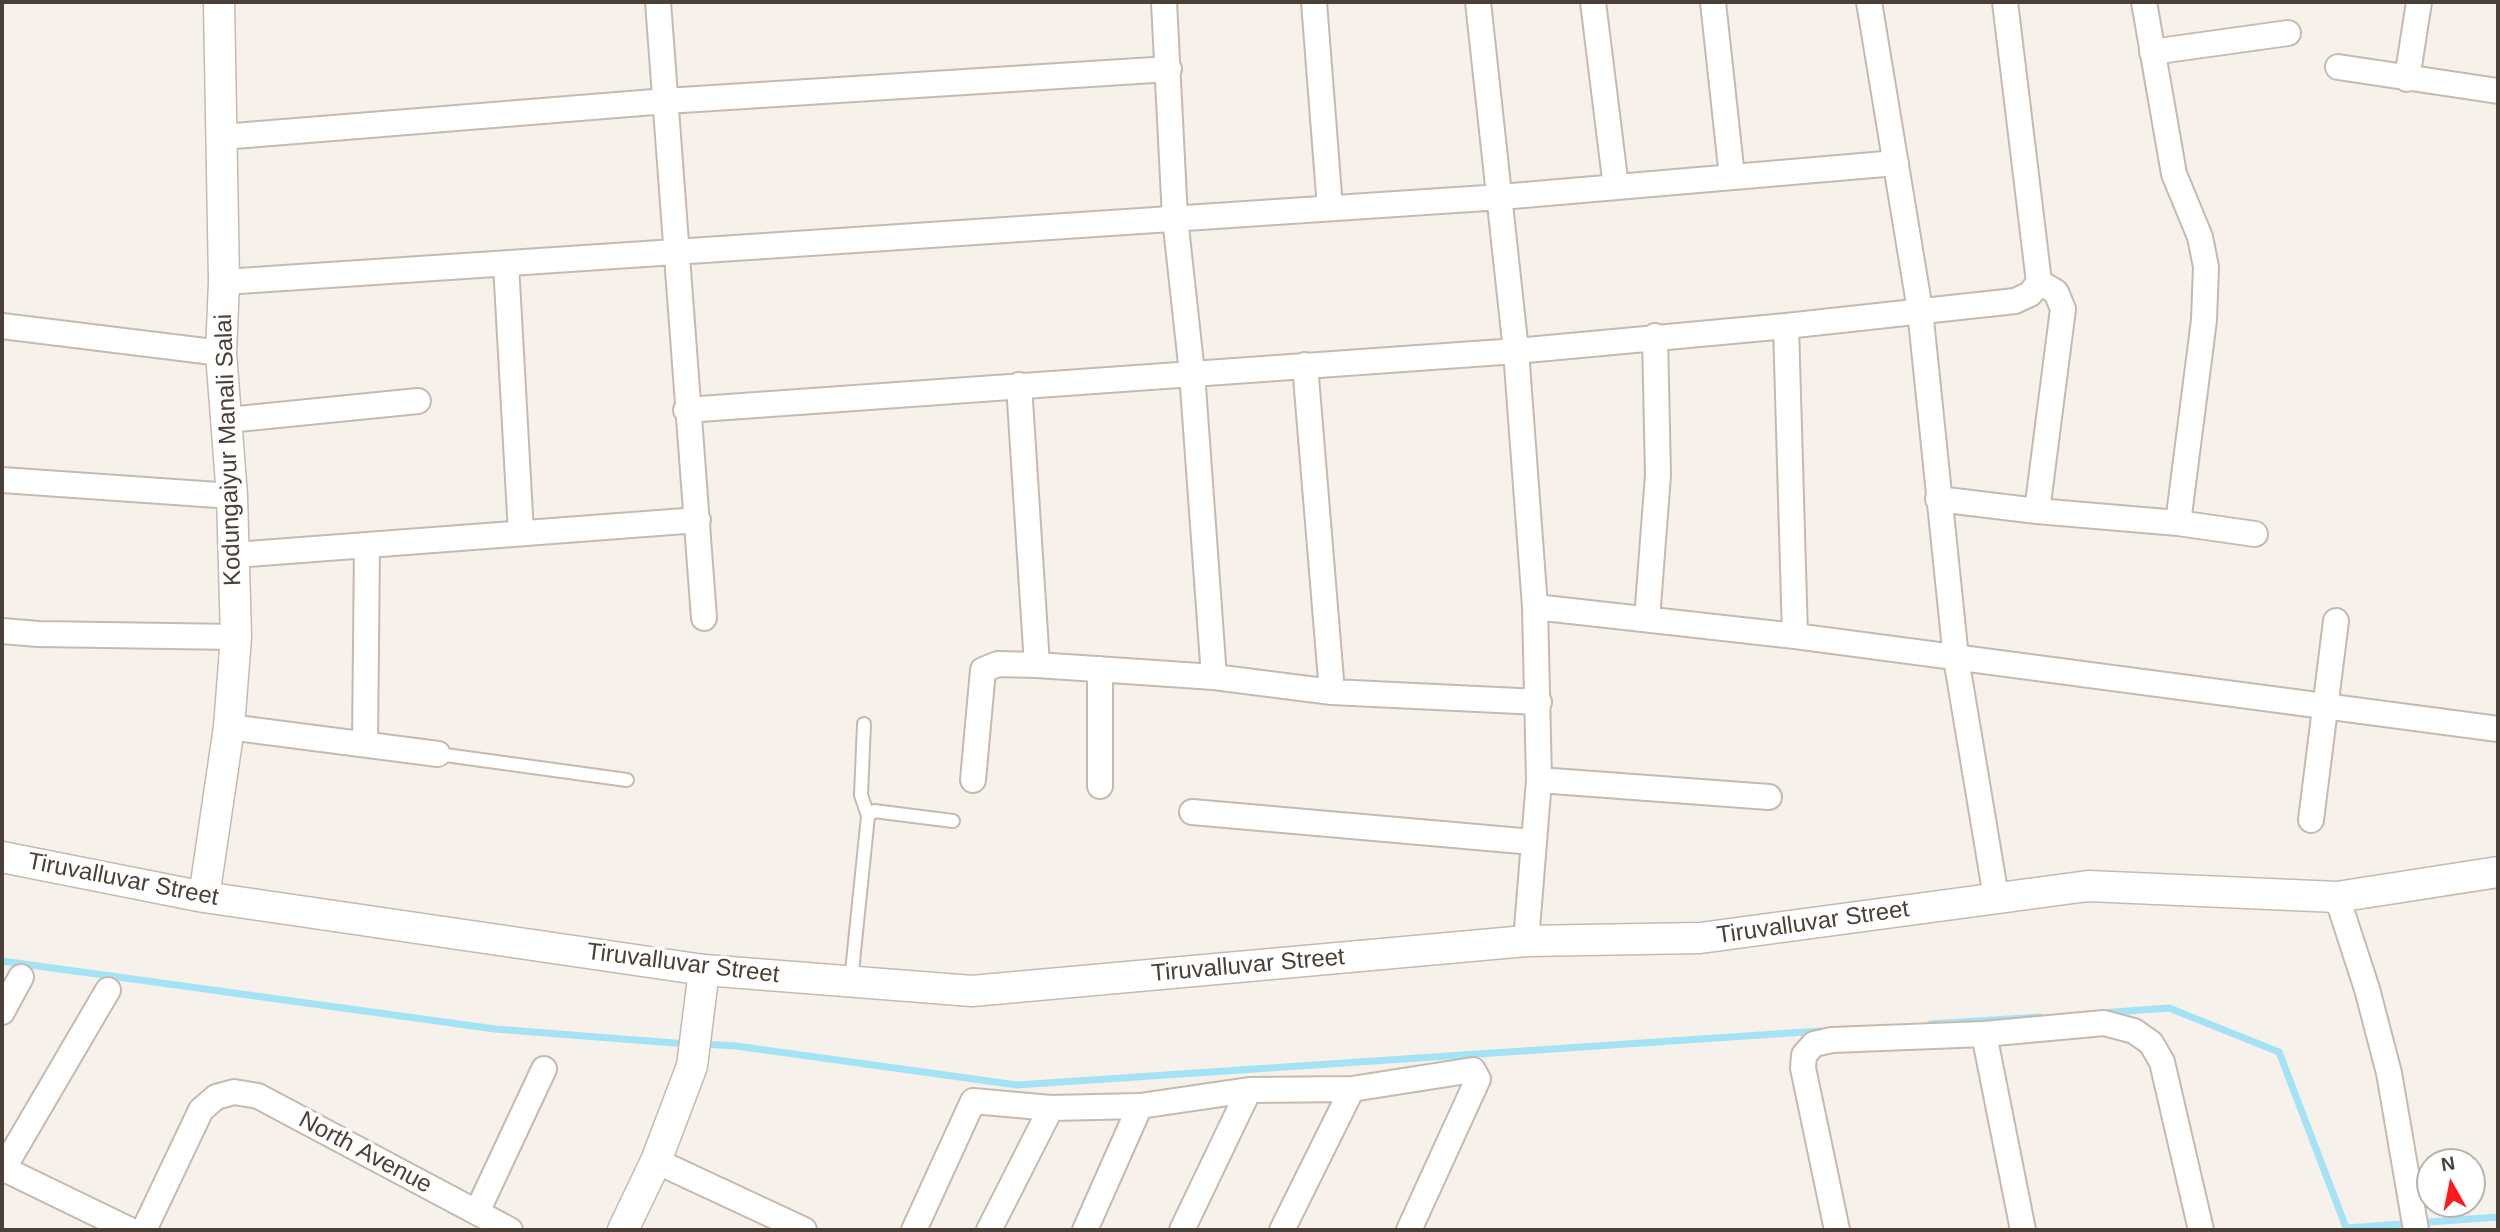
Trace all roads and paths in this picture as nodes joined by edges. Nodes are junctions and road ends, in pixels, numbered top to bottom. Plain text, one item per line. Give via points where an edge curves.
1 (219, 2) edge
2 (658, 2) edge
3 (1164, 2) edge
4 (1314, 2) edge
5 (1478, 2) edge
6 (1593, 2) edge
7 (1713, 2) edge
8 (1869, 2) edge
9 (2005, 2) edge
10 (2144, 2) edge
11 (2419, 2) edge
12 (2288, 33) dead end
13 (2152, 52) junction
14 (2338, 67) dead end
15 (1169, 69) junction
16 (2407, 79) junction
17 (2498, 91) edge
18 (666, 101) junction
19 (222, 136) junction
20 (1896, 163) junction
21 (1732, 177) junction
22 (1616, 187) junction
23 (1501, 197) junction
24 (1330, 208) junction
25 (1175, 218) junction
26 (677, 253) junction
27 (506, 264) junction
28 (224, 282) junction
29 (2039, 282) junction
30 (1920, 310) junction
31 (2, 326) edge
32 (1786, 326) junction
33 (1655, 336) junction
34 (1516, 351) junction
35 (221, 353) junction
36 (1305, 365) junction
37 (1192, 373) junction
38 (1019, 385) junction
39 (418, 401) dead end
40 (686, 410) junction
41 (228, 420) junction
42 (2, 480) edge
43 (232, 496) junction
44 (1938, 499) junction
45 (2037, 511) junction
46 (698, 520) junction
47 (2178, 523) junction
48 (521, 533) junction
49 (2255, 534) dead end
50 (367, 545) junction
51 (235, 555) junction
52 (1535, 607) junction
53 (704, 618) dead end
54 (1647, 619) junction
55 (2336, 621) dead end
56 (2, 631) edge
57 (1795, 636) junction
58 (236, 637) junction
59 (1956, 657) junction
60 (1037, 665) junction
61 (1100, 669) junction
62 (1214, 677) junction
63 (1332, 692) junction
64 (1539, 702) junction
65 (2326, 705) junction
66 (863, 724) dead end
67 (229, 727) junction
68 (2498, 729) edge
69 (365, 744) junction
70 (438, 754) joint
71 (626, 780) dead end
72 (973, 780) dead end
73 (1539, 780) junction
74 (1100, 786) dead end
75 (1769, 797) dead end
76 (1192, 812) dead end
77 (868, 816) junction
78 (2311, 820) dead end
79 (953, 821) dead end
80 (1533, 842) junction
81 (2, 857) edge
82 (2498, 872) edge
83 (204, 897) junction
84 (1996, 897) junction
85 (2337, 897) junction
86 (1526, 941) junction
87 (704, 970) junction
88 (20, 977) dead end
89 (851, 982) junction
90 (108, 990) dead end
91 (2, 1012) edge
92 (1984, 1034) junction
93 (544, 1069) dead end
94 (1352, 1089) junction
95 (1249, 1090) junction
96 (1140, 1105) junction
97 (1051, 1108) junction
98 (656, 1161) junction
99 (2, 1169) edge
100 (477, 1212) junction
101 (2414, 1219) edge
102 (130, 1230) edge
103 (144, 1230) edge
104 (510, 1230) edge
105 (623, 1230) edge
106 (804, 1230) edge
107 (914, 1230) edge
108 (989, 1230) edge
109 (1085, 1230) edge
110 (1182, 1230) edge
111 (1282, 1230) edge
112 (1409, 1230) edge
113 (1838, 1230) edge
114 (2024, 1230) edge
115 (2201, 1230) edge

1 - 19 street, Kodungaiyur Manali Salai
2 - 18 street
3 - 15 street
4 - 24 street
5 - 23 street
6 - 22 street
7 - 21 street
8 - 20 street
9 - 29 street
10 - 13 street
11 - 16 street
12 - 13 street
13 - 47 street via 2174,173 2200,237 2207,282
14 - 16 street
15 - 18 street
15 - 25 street
16 - 17 street
18 - 19 street
18 - 26 street
19 - 28 street, Kodungaiyur Manali Salai
20 - 21 street
20 - 30 street
21 - 22 street
22 - 23 street
23 - 24 street
23 - 34 street
24 - 25 street
25 - 26 street
25 - 37 street
26 - 27 street
26 - 40 street
27 - 28 street
27 - 48 street
28 - 35 street, Kodungaiyur Manali Salai
29 - 30 street via 2030,294 2015,301
29 - 45 street via 2056,292 2063,309
30 - 32 street
30 - 44 street
31 - 35 street
32 - 33 street
32 - 57 street
33 - 34 street
33 - 54 street via 1658,475
34 - 36 street
34 - 52 street
35 - 41 street, Kodungaiyur Manali Salai
36 - 37 street
36 - 63 street
37 - 38 street
37 - 62 street
38 - 40 street
38 - 60 street
39 - 41 street
40 - 46 street
41 - 43 street, Kodungaiyur Manali Salai
42 - 43 street
43 - 51 street, Kodungaiyur Manali Salai
44 - 45 street
44 - 59 street
45 - 47 street
46 - 48 street
46 - 53 street
47 - 49 street
48 - 50 street
50 - 51 street
50 - 69 street
51 - 58 street, Kodungaiyur Manali Salai
52 - 54 street
52 - 64 street
54 - 57 street
55 - 65 street
56 - 58 street
57 - 59 street
58 - 67 street, Kodungaiyur Manali Salai
59 - 65 street
59 - 84 street
60 - 61 street
60 - 72 street via 998,664 983,670
61 - 62 street
61 - 74 street
62 - 63 street
63 - 64 street
64 - 73 street
65 - 68 street
65 - 78 street
66 - 77 lane via 861,795
67 - 69 street
67 - 83 street, Kodungaiyur Manali Salai
69 - 70 street
70 - 71 lane
73 - 75 street
73 - 80 street
76 - 80 street
77 - 79 lane via 874,811
77 - 89 lane
80 - 86 street
81 - 83 street, Tiruvalluvar Street
82 - 85 street, Tiruvalluvar Street
83 - 87 street, Tiruvalluvar Street
84 - 85 street, Tiruvalluvar Street via 2088,886
84 - 86 street, Tiruvalluvar Street via 1700,938
85 - 101 street via 2389,1073
86 - 89 street, Tiruvalluvar Street via 972,991
87 - 89 street, Tiruvalluvar Street
87 - 98 street via 692,1066
88 - 91 street
90 - 99 street
92 - 113 street via 1832,1040 1814,1044 1804,1055
92 - 114 street
92 - 115 street via 2104,1023 2134,1031 2151,1043 2162,1062
93 - 100 street
94 - 95 street
94 - 111 street
94 - 112 street via 1469,1069 1477,1074
95 - 96 street
95 - 110 street
96 - 97 street
96 - 109 street
97 - 107 street via 973,1101
97 - 108 street
98 - 105 street
98 - 106 street
99 - 102 street
100 - 103 street, North Avenue via 258,1096 234,1092 216,1097 201,1110
100 - 104 street, North Avenue

